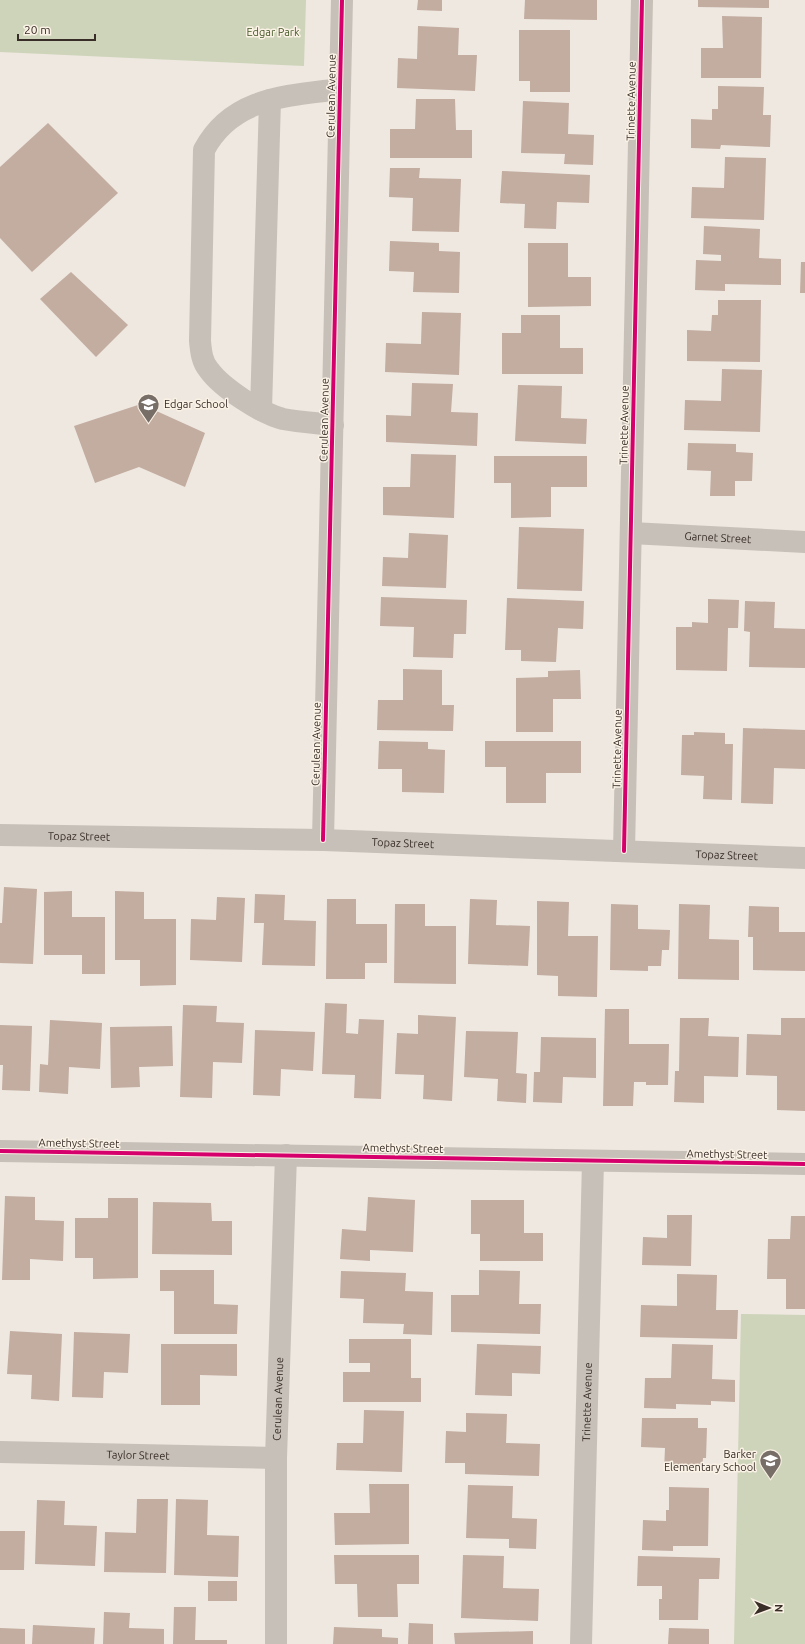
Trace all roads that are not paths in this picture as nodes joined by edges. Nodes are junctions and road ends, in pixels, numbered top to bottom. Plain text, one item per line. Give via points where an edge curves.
1 (342, 0) edge
2 (642, 0) edge
3 (340, 89) junction
4 (270, 100) junction
5 (261, 410) junction
6 (333, 425) junction
7 (631, 532) junction
8 (805, 542) edge
9 (0, 836) edge
10 (323, 840) junction
11 (624, 851) junction
12 (805, 858) edge
13 (0, 1150) edge
14 (286, 1155) junction
15 (593, 1161) junction
16 (805, 1164) edge
17 (0, 1452) edge
18 (276, 1458) junction
19 (276, 1644) edge
20 (580, 1644) edge

1 - 3 street, Cerulean Avenue
2 - 7 street, Trinette Avenue
3 - 4 street
3 - 6 street, Cerulean Avenue
4 - 5 street
4 - 5 street via 234,114 211,137 204,150 201,356 208,370 222,385
5 - 6 street via 282,419
6 - 10 street, Cerulean Avenue
7 - 8 street, Garnet Street
7 - 11 street, Trinette Avenue
9 - 10 street, Topaz Street
10 - 11 street, Topaz Street
11 - 12 street, Topaz Street
13 - 14 street, Amethyst Street
14 - 15 street, Amethyst Street
14 - 18 street, Cerulean Avenue
15 - 16 street, Amethyst Street
15 - 20 street, Trinette Avenue
17 - 18 street, Taylor Street
18 - 19 street, Cerulean Avenue

